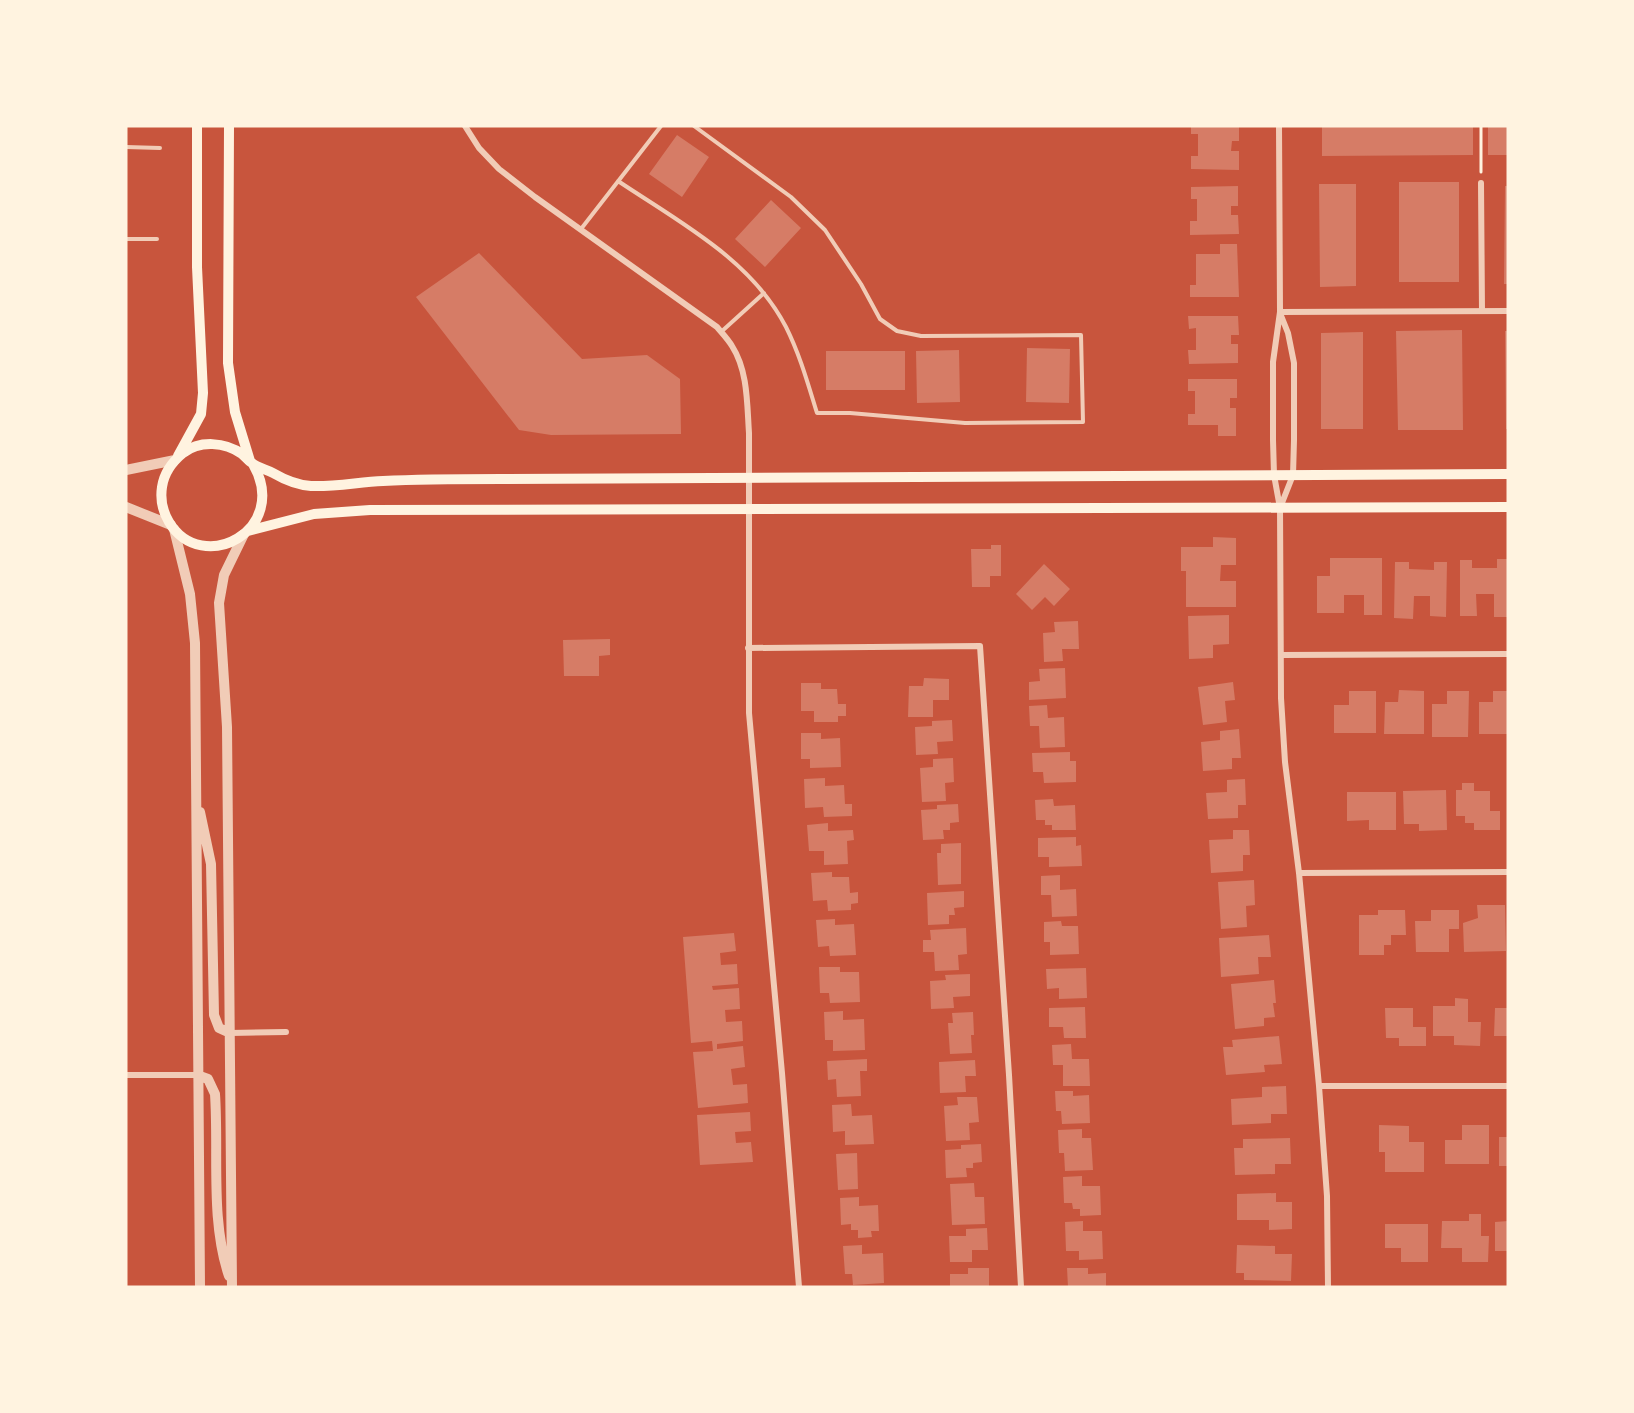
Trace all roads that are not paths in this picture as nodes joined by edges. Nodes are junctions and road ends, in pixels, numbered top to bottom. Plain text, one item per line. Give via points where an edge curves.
1 (197, 126) edge
2 (229, 126) edge
3 (465, 126) edge
4 (661, 126) edge
5 (694, 126) edge
6 (1279, 126) edge
7 (126, 147) edge
8 (160, 148) dead end
9 (618, 181) junction
10 (1481, 183) road end
11 (580, 230) junction
12 (126, 239) edge
13 (157, 239) dead end
14 (764, 293) junction
15 (1482, 311) junction
16 (1508, 311) edge
17 (1280, 312) junction
18 (721, 332) junction
19 (176, 459) junction
20 (251, 462) junction
21 (126, 470) edge
22 (1508, 474) edge
23 (1274, 475) junction
24 (1293, 475) junction
25 (748, 478) junction
26 (126, 507) edge
27 (1508, 507) edge
28 (1280, 508) junction
29 (748, 510) junction
30 (173, 527) junction
31 (246, 533) junction
32 (748, 648) junction
33 (1508, 654) edge
34 (1281, 655) junction
35 (196, 794) junction
36 (1508, 872) edge
37 (1299, 873) junction
38 (286, 1032) dead end
39 (230, 1033) junction
40 (126, 1075) edge
41 (197, 1075) junction
42 (1319, 1086) junction
43 (1508, 1086) edge
44 (232, 1286) edge
45 (200, 1287) edge
46 (799, 1287) edge
47 (1021, 1287) edge
48 (1328, 1287) edge

1 - 19 main road via 197,267 203,393 201,414
2 - 20 main road via 228,363 235,412
3 - 11 street via 499,169
4 - 9 lane
5 - 14 lane via 790,197 825,230 880,319 897,332 921,336 1081,335 1083,422 965,423 817,413 801,360
6 - 17 street
7 - 8 lane
9 - 11 lane
9 - 14 lane via 727,255
10 - 15 street
11 - 18 street
12 - 13 lane
14 - 18 lane
15 - 16 street
15 - 17 street
17 - 23 street via 1273,362
17 - 24 street via 1294,363
18 - 25 street via 740,364 746,389
19 - 20 main road via 192,448 210,444 234,449
19 - 21 street
19 - 30 main road via 164,478 162,490 163,508
20 - 25 main road via 292,483 312,486 413,480
20 - 31 main road via 263,498
22 - 24 main road
23 - 24 main road
23 - 25 main road
23 - 28 street
24 - 28 street
25 - 29 street
26 - 30 street
27 - 28 main road
28 - 29 main road
28 - 34 street
29 - 31 main road via 370,510 314,514
29 - 32 street
30 - 31 main road via 192,542 214,546
30 - 35 street via 193,614
31 - 39 street via 224,575 219,603 226,727
32 - 46 street via 751,744
32 - 47 street via 980,646
33 - 34 street
34 - 37 street via 1284,762
35 - 39 street via 211,864 214,1015 219,1028
35 - 41 street
36 - 37 street
37 - 42 street
38 - 39 street
39 - 44 street
40 - 41 street
41 - 44 street via 208,1079 215,1094 219,1229
41 - 45 street
42 - 43 street
42 - 48 street via 1327,1196

